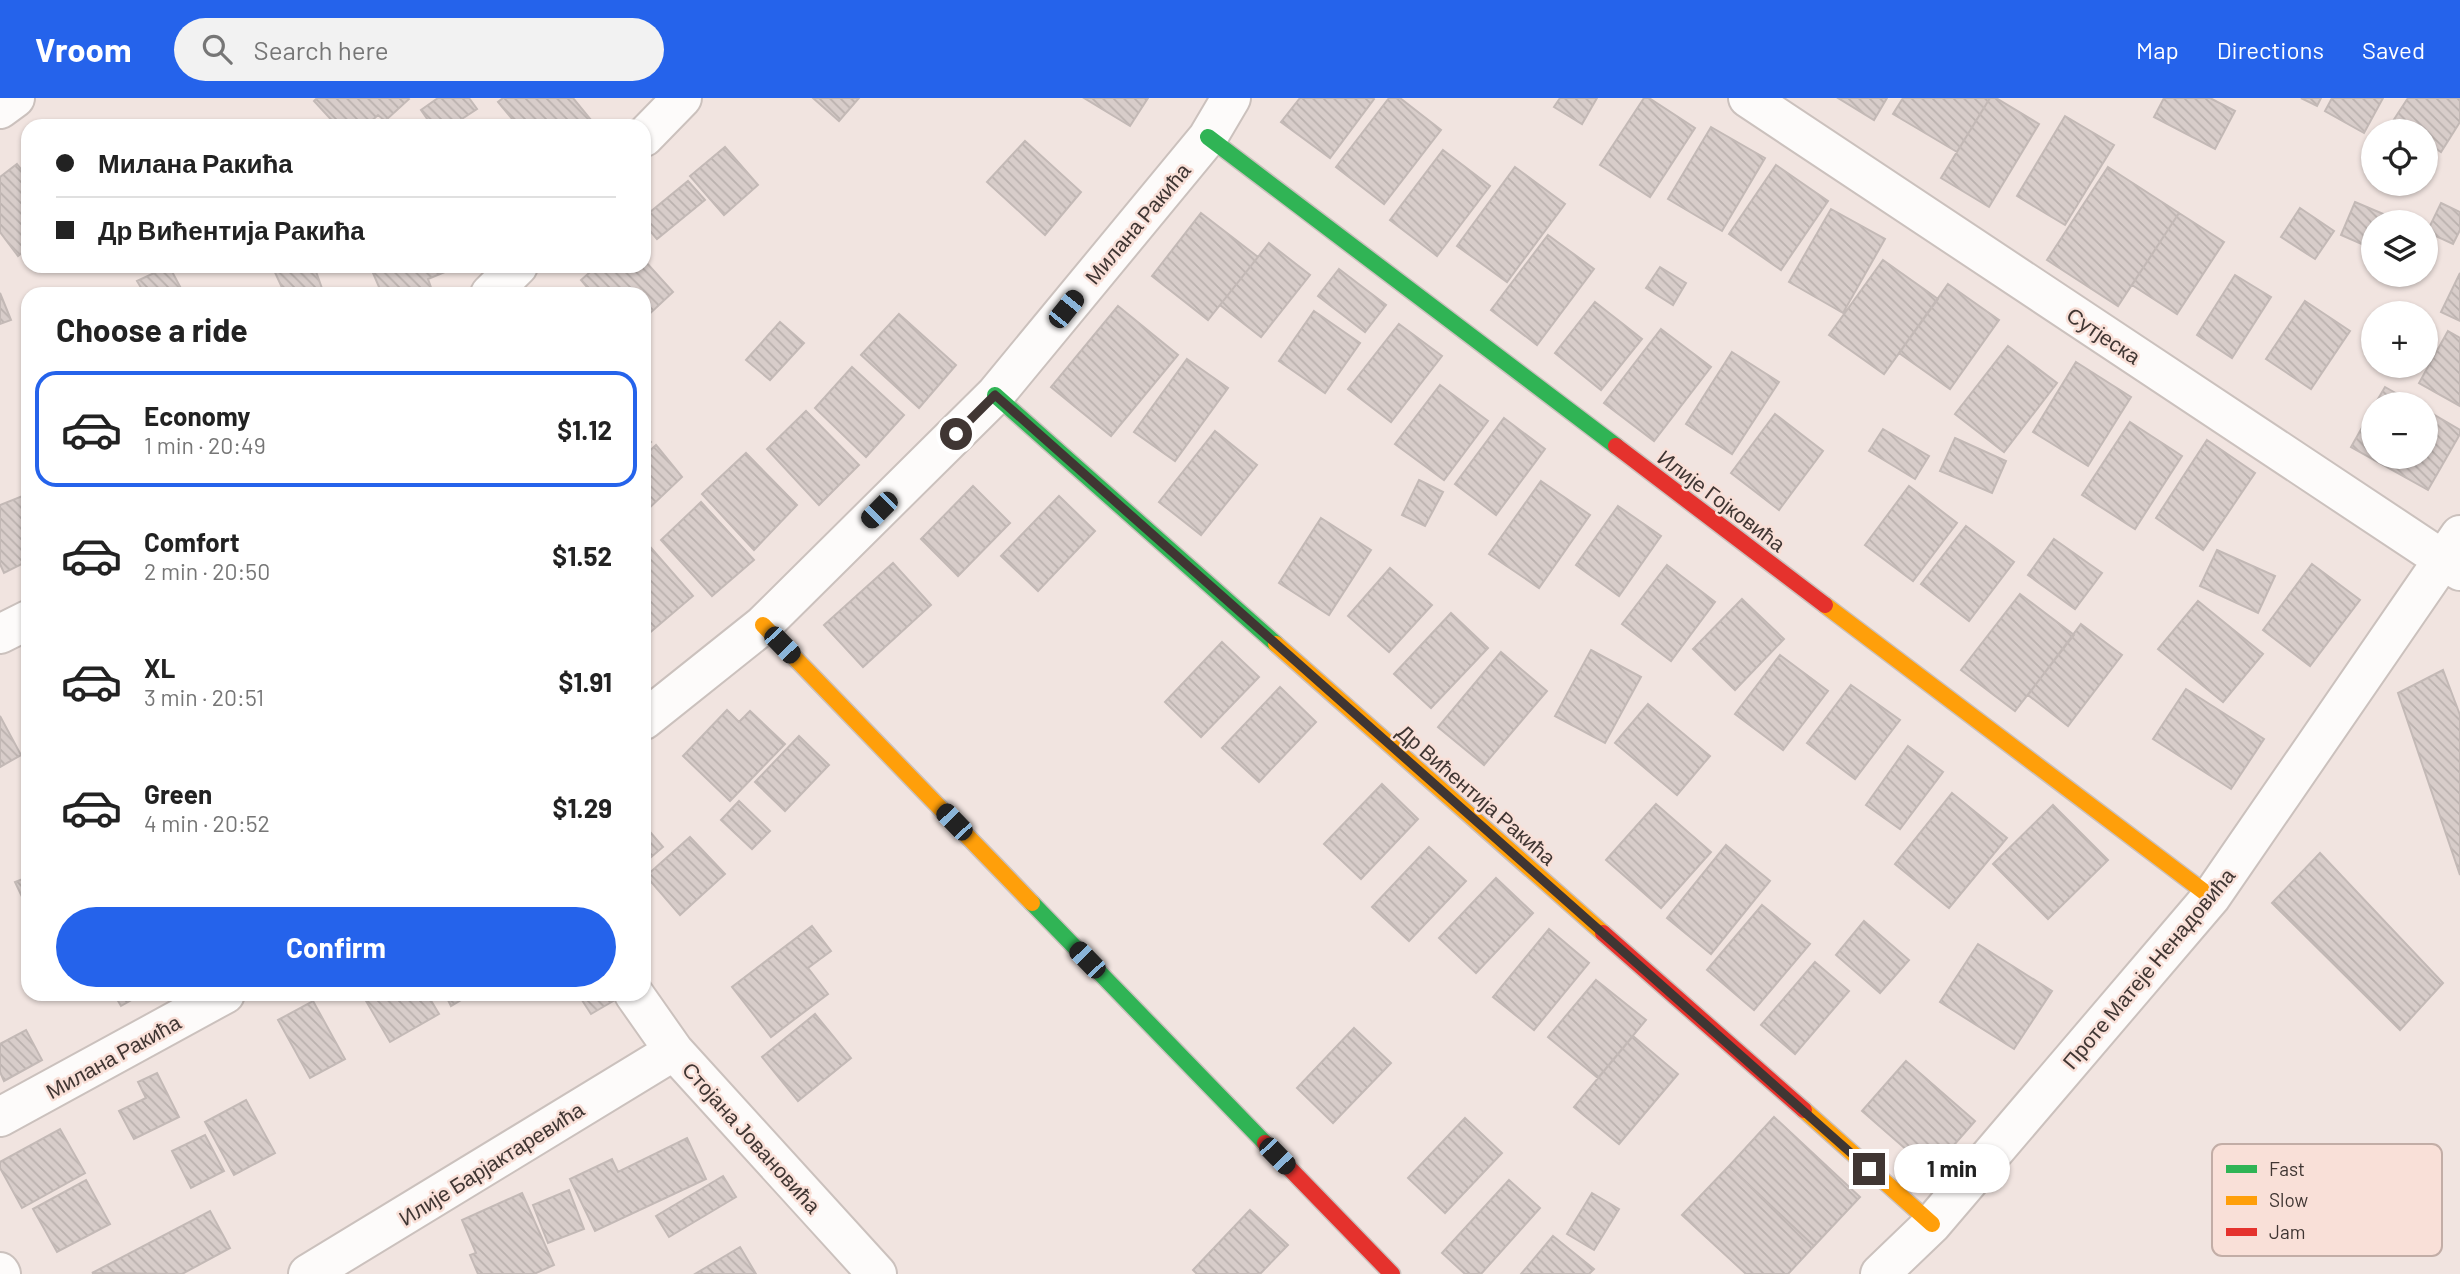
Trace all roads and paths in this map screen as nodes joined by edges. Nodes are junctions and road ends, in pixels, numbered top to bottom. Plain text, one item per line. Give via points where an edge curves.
1 (15, 98) edge
2 (682, 98) edge
3 (1231, 98) edge
4 (1748, 98) edge
5 (0, 109) edge
6 (651, 130) edge
7 (1208, 137) junction
8 (511, 273) edge
9 (498, 287) edge
10 (995, 395) junction
11 (2455, 556) edge
12 (21, 624) edge
13 (763, 625) junction
14 (0, 634) edge
15 (651, 714) edge
16 (2211, 897) junction
17 (212, 1001) edge
18 (639, 1001) edge
19 (674, 1051) junction
20 (0, 1117) edge
21 (1932, 1224) junction
22 (308, 1274) edge
23 (876, 1274) edge
24 (1392, 1274) edge
25 (1880, 1274) edge

1 - 5 street
2 - 6 street
3 - 7 street, Милана Ракића
4 - 11 street, Сутјеска
7 - 10 street, Милана Ракића
7 - 16 street, Илије Гојковића
8 - 9 street
10 - 13 street, Милана Ракића
10 - 21 street, Др Вићентија Ракића
11 - 16 street, Проте Матеје Ненадовића
12 - 14 street
13 - 15 street, Милана Ракића
13 - 24 street
16 - 21 street, Проте Матеје Ненадовића
17 - 20 street, Милана Ракића
18 - 19 street, Стојана Јовановића
19 - 22 street, Илије Барјактаревића
19 - 23 street, Стојана Јовановића
21 - 25 street, Проте Матеје Ненадовића

